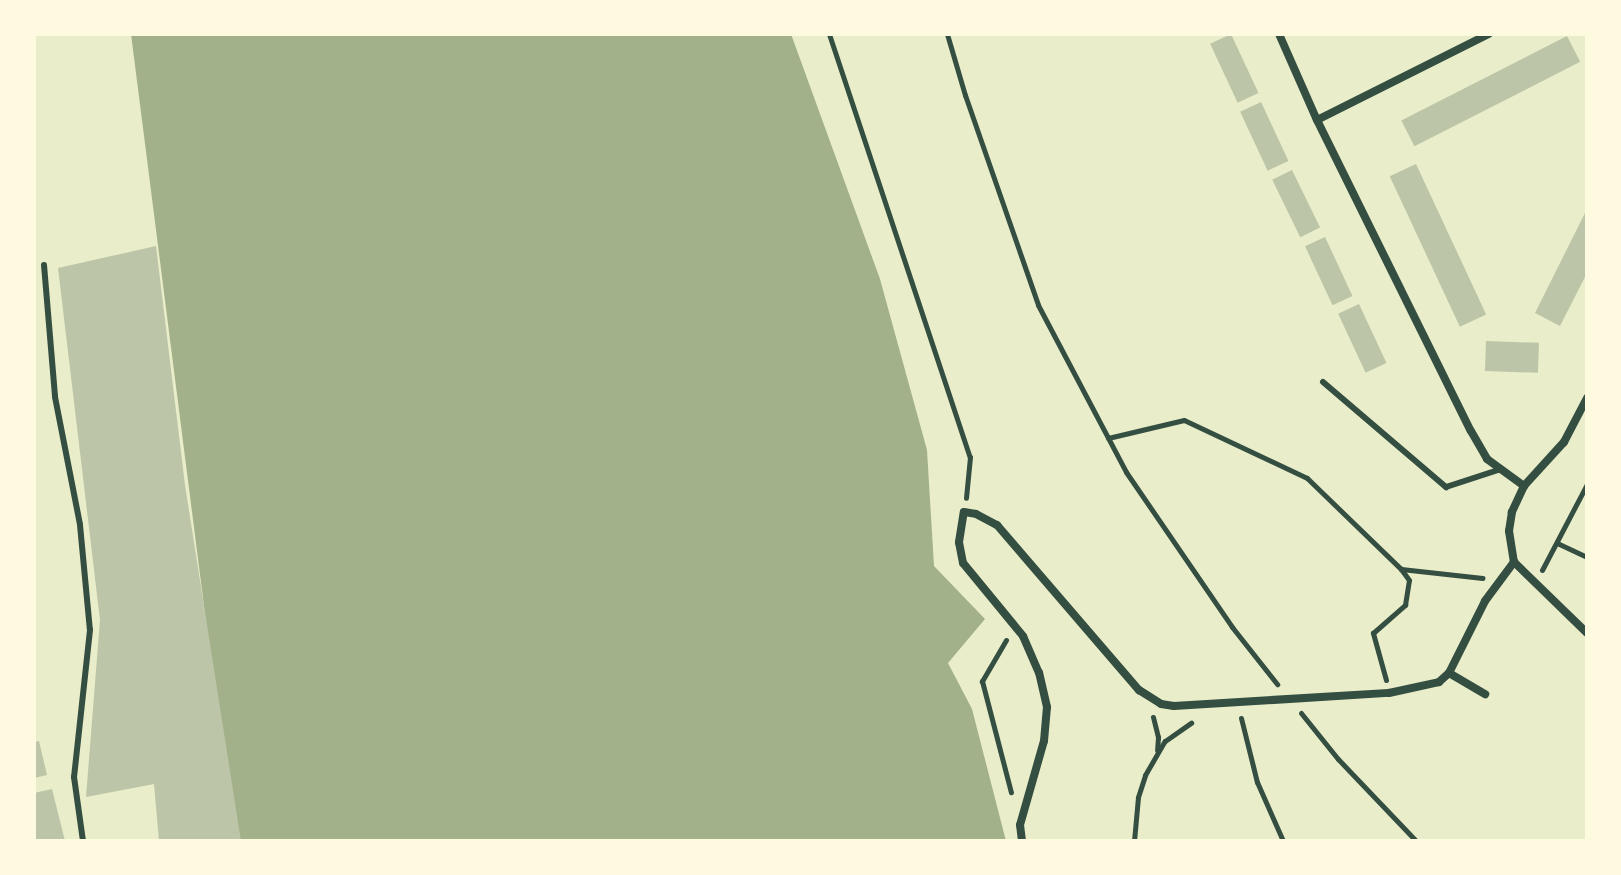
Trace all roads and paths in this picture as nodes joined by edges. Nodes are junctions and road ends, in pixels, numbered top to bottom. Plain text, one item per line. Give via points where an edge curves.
1 (829, 34) edge
2 (947, 34) edge
3 (1279, 34) edge
4 (1489, 34) edge
5 (1317, 120) junction
6 (44, 265) dead end
7 (1323, 382) dead end
8 (1586, 400) edge
9 (1108, 438) junction
10 (1501, 469) junction
11 (1587, 484) edge
12 (1524, 486) junction
13 (964, 512) junction
14 (1557, 543) junction
15 (1587, 557) edge
16 (1514, 562) junction
17 (1401, 569) junction
18 (1499, 579) junction
19 (1533, 585) junction
20 (1015, 626) junction
21 (1232, 627) dead end
22 (1587, 633) edge
23 (1449, 673) junction
24 (1389, 693) junction
25 (1485, 694) dead end
26 (1238, 700) junction
27 (1157, 751) dead end
28 (1338, 759) dead end
29 (1020, 825) junction
30 (83, 841) edge
31 (1022, 841) edge
32 (1134, 841) edge
33 (1283, 841) edge
34 (1416, 841) edge

1 - 13 path via 970,457
2 - 9 path via 1038,305
3 - 5 street
4 - 5 street
5 - 10 street via 1471,431 1487,459
6 - 30 lane via 55,397 80,525 90,630 74,777
7 - 10 lane via 1446,487
8 - 12 street via 1564,442
9 - 17 path via 1184,420 1307,478
9 - 21 path
10 - 12 street
11 - 14 path
12 - 16 street via 1509,531
13 - 20 street via 959,542 963,563
13 - 26 street via 997,525 1149,698 1174,706
14 - 15 path
14 - 19 path
16 - 18 street
16 - 19 street
17 - 18 path
17 - 24 path via 1409,580 1405,605 1373,633
18 - 23 street
19 - 22 street
20 - 29 street via 1031,651 1047,707 1044,741
20 - 29 path via 982,681
23 - 24 street via 1422,688
23 - 25 street
24 - 26 street
26 - 33 path via 1250,760
27 - 32 path via 1138,797
28 - 34 path
29 - 31 street

